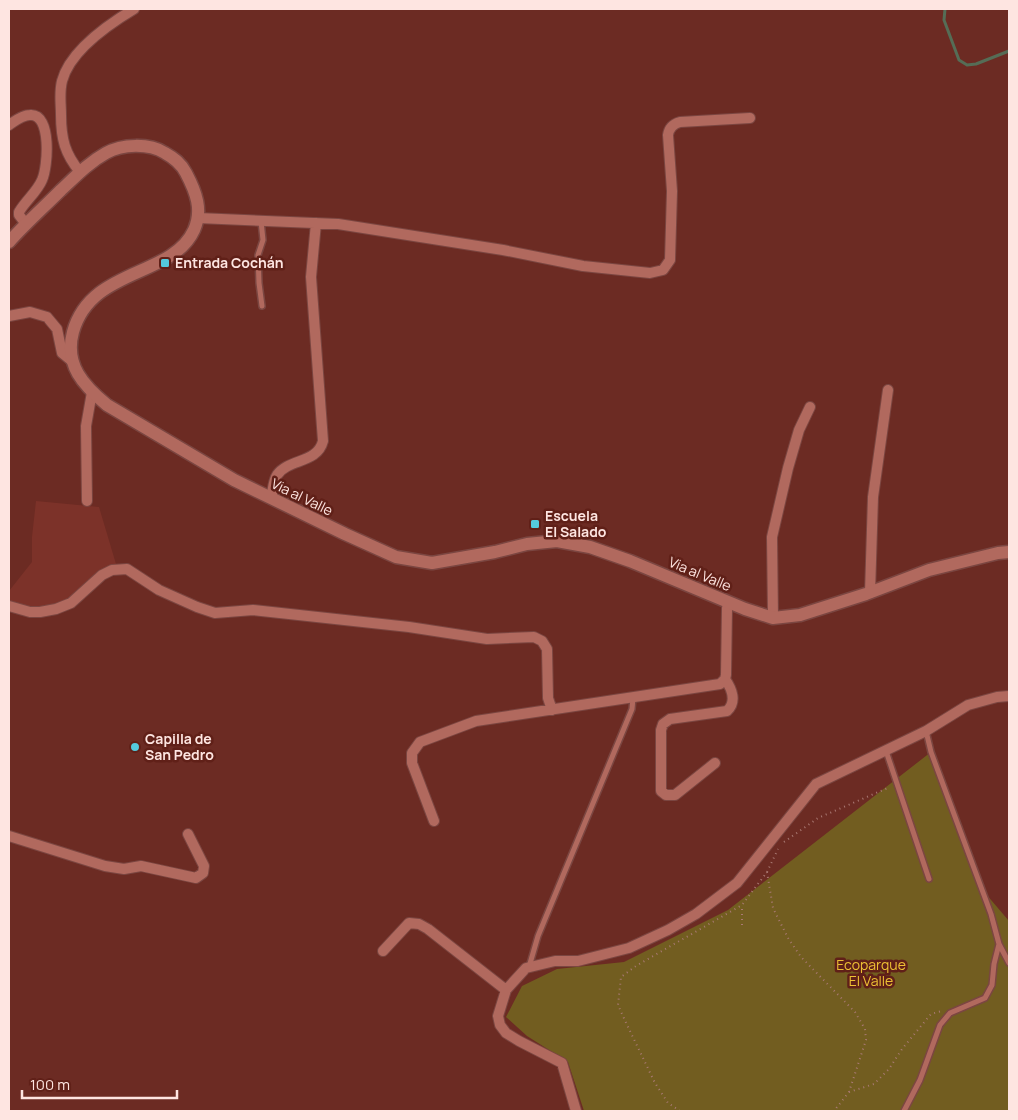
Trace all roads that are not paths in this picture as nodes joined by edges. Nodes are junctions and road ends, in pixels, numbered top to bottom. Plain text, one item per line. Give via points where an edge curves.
1 (134, 9) edge
2 (750, 118) dead end
3 (9, 125) edge
4 (80, 172) junction
5 (198, 218) junction
6 (261, 221) junction
7 (316, 223) junction
8 (26, 224) junction
9 (9, 242) edge
10 (262, 306) dead end
11 (9, 316) edge
12 (73, 362) junction
13 (888, 390) dead end
14 (92, 392) junction
15 (810, 407) dead end
16 (272, 498) junction
17 (87, 501) dead end
18 (1009, 552) edge
19 (870, 593) junction
20 (730, 603) junction
21 (9, 606) edge
22 (774, 618) junction
23 (725, 679) junction
24 (1009, 696) edge
25 (633, 698) junction
26 (552, 710) junction
27 (926, 731) junction
28 (886, 751) junction
29 (715, 763) dead end
30 (434, 821) dead end
31 (188, 834) dead end
32 (9, 836) edge
33 (929, 879) dead end
34 (999, 944) junction
35 (383, 951) dead end
36 (1009, 963) edge
37 (529, 967) junction
38 (506, 990) junction
39 (576, 1111) edge
40 (904, 1111) edge

1 - 4 street via 94,38 66,69 62,81 61,122 65,148 69,160
2 - 7 street via 680,122 669,129 672,192 670,260 659,272 583,266 494,249
3 - 8 street via 27,115 37,116 42,121 47,144 44,177 19,212
4 - 5 main road via 108,152 132,146 157,148 178,161 185,171 198,199
4 - 8 main road
5 - 6 street
5 - 12 main road, Via al Valle via 185,245 172,255 116,282 96,295 81,312 73,332 70,352
6 - 7 street
6 - 10 lane via 263,240 258,255
7 - 16 street via 311,278 323,441 314,456 283,469 275,476
8 - 9 main road
11 - 12 street via 30,312 47,317 57,329 62,352
12 - 14 main road, Via al Valle via 78,375
13 - 19 street via 873,497
14 - 16 main road, Via al Valle via 107,406 178,448
14 - 17 street via 86,426
15 - 22 street via 799,430 772,537
16 - 20 main road, Via al Valle via 396,557 432,563 557,541 630,561
18 - 19 main road, Via al Valle via 929,570
19 - 22 main road, Via al Valle via 800,615
20 - 22 main road, Via al Valle
20 - 23 street via 727,608
21 - 26 street via 30,612 56,609 71,603 102,575 112,570 127,569 158,590 215,613 253,610 487,638 534,637 547,649 548,698
23 - 25 street via 717,686
23 - 29 street via 731,688 732,702 727,711 670,719 663,724 661,791 675,795
24 - 27 street via 968,705
25 - 26 street
25 - 37 lane via 632,709 538,936
26 - 30 street via 476,721 420,742 412,752 412,763
27 - 28 street
27 - 34 lane
28 - 33 lane
28 - 37 street via 816,784 737,883 696,914 630,948
31 - 32 street via 204,866 203,873 196,878 141,866 124,869 105,866
34 - 36 lane
34 - 40 lane via 992,985 985,998 950,1013 940,1025 920,1080
35 - 38 street via 409,923 419,924
37 - 38 street
38 - 39 street via 498,1016 500,1025 519,1041 562,1063

